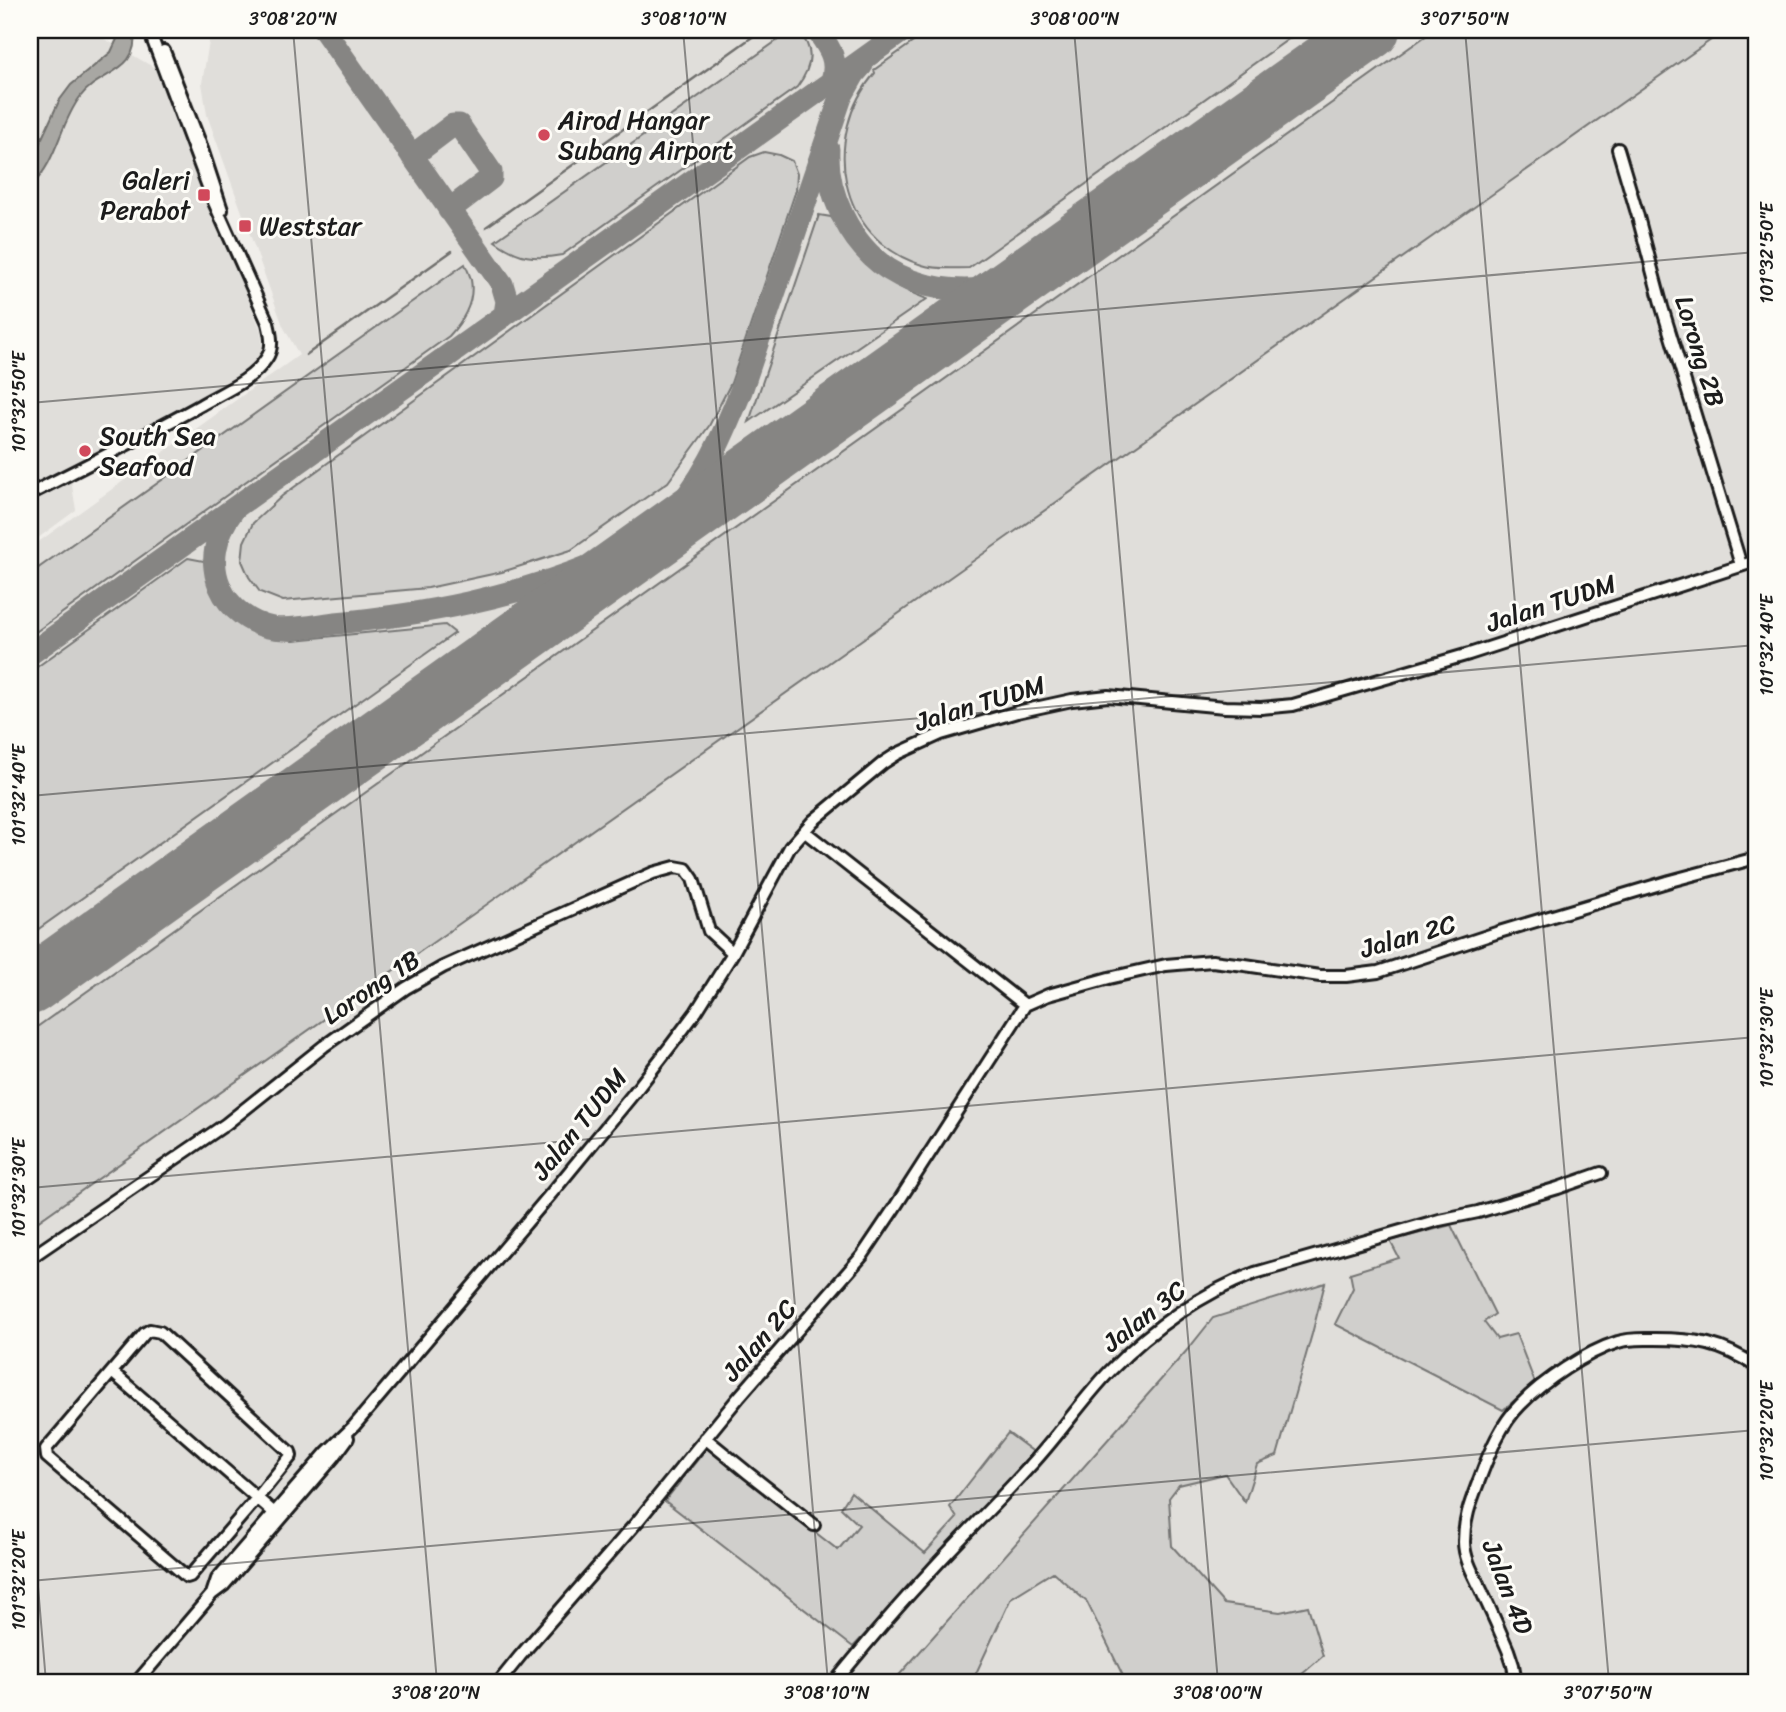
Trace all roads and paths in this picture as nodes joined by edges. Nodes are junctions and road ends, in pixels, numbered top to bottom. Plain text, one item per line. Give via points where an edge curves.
1 (149, 30) edge
2 (156, 30) edge
3 (1618, 149) dead end
4 (227, 230) junction
5 (30, 494) edge
6 (1756, 561) edge
7 (1741, 565) junction
8 (804, 831) junction
9 (1756, 858) edge
10 (733, 953) junction
11 (1025, 1005) junction
12 (1601, 1173) dead end
13 (30, 1258) edge
14 (1756, 1366) edge
15 (112, 1372) junction
16 (705, 1438) junction
17 (258, 1497) junction
18 (278, 1516) junction
19 (814, 1525) dead end
20 (136, 1682) edge
21 (499, 1682) edge
22 (835, 1682) edge
23 (1516, 1682) edge

1 - 4 street
2 - 4 street via 220,199
3 - 7 street, Lorong 2B
4 - 5 street via 268,323 271,348 267,358 248,378
6 - 7 street, Jalan TUDM
7 - 8 street, Jalan TUDM via 1469,654 1293,705 1225,707 1108,696 1017,712 942,734 897,754
8 - 10 street, Jalan TUDM via 790,847
8 - 11 street
9 - 11 street, Jalan 2C via 1378,972 1320,976 1212,961 1176,964 1108,978
10 - 13 street, Lorong 1B via 709,931 686,869 653,873 406,988 226,1124
10 - 18 street, Jalan TUDM via 696,1012 634,1093 354,1426 334,1457
11 - 16 street, Jalan 2C via 862,1256
12 - 22 street, Jalan 3C via 1255,1273 1228,1283 1176,1315 1110,1371
14 - 23 street, Jalan 4D via 1698,1340 1619,1341 1579,1359 1508,1419 1471,1501 1464,1546 1508,1650
15 - 17 street
15 - 17 street via 145,1332 160,1332 290,1452
15 - 17 street via 46,1449 47,1457 182,1574 190,1576
16 - 19 street
16 - 21 street, Jalan 2C
17 - 18 street
18 - 20 street, Jalan TUDM via 224,1585

